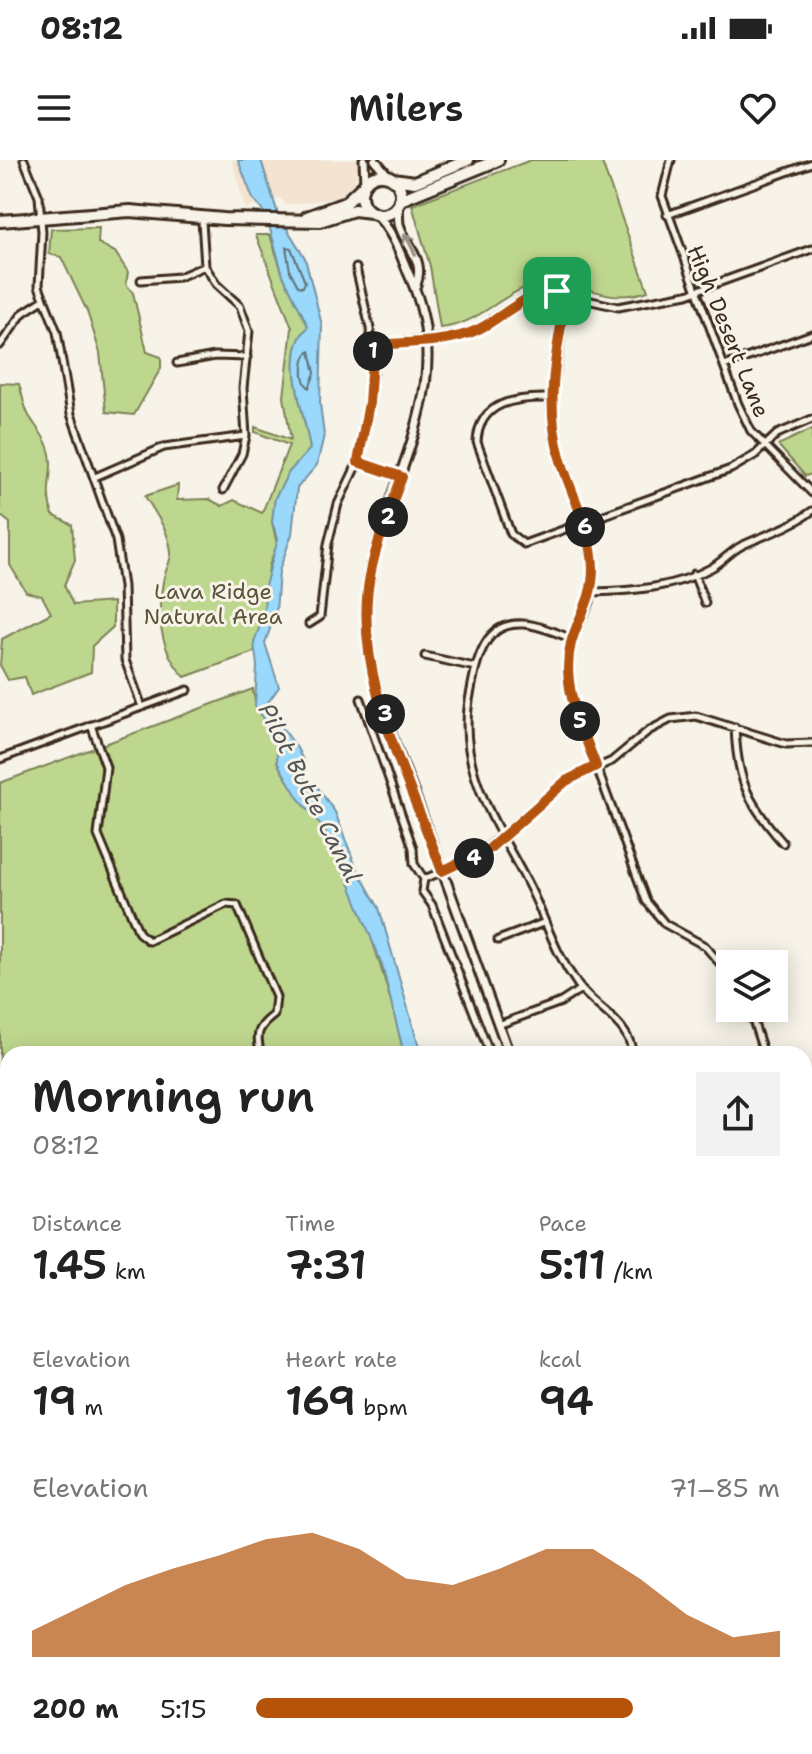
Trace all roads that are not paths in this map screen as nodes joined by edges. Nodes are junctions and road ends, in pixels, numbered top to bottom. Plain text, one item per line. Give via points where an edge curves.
1 (24, 160) edge
2 (364, 160) edge
3 (375, 160) edge
4 (468, 160) edge
5 (498, 160) edge
6 (671, 160) edge
7 (812, 163) edge
8 (391, 178) junction
9 (364, 184) junction
10 (399, 202) junction
11 (373, 213) junction
12 (118, 214) junction
13 (667, 215) junction
14 (41, 216) junction
15 (224, 219) junction
16 (302, 220) junction
17 (0, 221) edge
18 (202, 221) junction
19 (812, 249) edge
20 (205, 266) junction
21 (356, 268) dead end
22 (141, 280) dead end
23 (416, 285) junction
24 (695, 292) junction
25 (567, 294) junction
26 (43, 300) junction
27 (812, 334) edge
28 (426, 340) junction
29 (0, 345) edge
30 (373, 345) junction
31 (247, 357) junction
32 (177, 363) dead end
33 (724, 366) junction
34 (550, 398) junction
35 (812, 419) edge
36 (246, 436) junction
37 (765, 445) junction
38 (358, 462) junction
39 (95, 477) junction
40 (402, 477) junction
41 (223, 490) dead end
42 (812, 493) edge
43 (812, 511) edge
44 (583, 522) junction
45 (694, 574) junction
46 (592, 592) junction
47 (705, 603) dead end
48 (309, 624) dead end
49 (572, 639) junction
50 (425, 656) dead end
51 (475, 667) junction
52 (188, 690) dead end
53 (361, 699) dead end
54 (142, 707) junction
55 (91, 725) junction
56 (735, 727) junction
57 (812, 743) edge
58 (0, 759) edge
59 (596, 766) junction
60 (500, 837) junction
61 (783, 843) dead end
62 (442, 871) junction
63 (424, 879) junction
64 (543, 923) junction
65 (498, 940) dead end
66 (716, 959) edge
67 (581, 989) junction
68 (754, 1022) edge
69 (498, 1025) junction
70 (259, 1046) edge
71 (487, 1046) edge
72 (506, 1046) edge
73 (630, 1046) edge
74 (761, 1046) edge

1 - 14 street via 35,182
2 - 9 main road
3 - 8 main road
4 - 8 highway via 415,182
5 - 10 highway
6 - 13 street, High Desert Lane via 662,185
7 - 13 street
8 - 9 highway via 373,176
8 - 10 highway via 400,188
9 - 11 highway via 361,198
9 - 16 highway via 345,203
10 - 11 highway via 388,213
23 -> 10 main road via 415,251 400,225
11 - 16 highway via 354,210 327,220
11 - 23 main road via 394,237
12 - 14 highway
12 - 15 highway
12 - 18 highway
13 - 24 street, High Desert Lane
14 - 17 highway
14 - 26 street via 38,270
15 - 16 highway
15 - 18 highway
18 - 20 street
19 - 24 street
20 - 22 street via 179,277
20 - 31 street via 244,314
21 - 30 street
23 - 28 main road
24 - 25 street via 618,307
24 - 33 street, High Desert Lane
25 - 28 street via 533,295 473,332
25 - 34 street
26 - 29 street via 23,313
26 - 39 street via 57,332 71,414
27 - 33 street
28 - 30 street
28 - 40 main road via 424,400
30 - 38 street
31 - 32 street
31 - 36 street
33 - 37 street, High Desert Lane via 745,422
34 - 44 street via 560,460
34 - 44 street via 515,399 490,410 477,442 516,541 524,544
35 - 37 street
36 - 39 street via 164,447
36 - 41 street
37 - 42 street, High Desert Lane
37 - 44 street via 731,469
38 - 40 street
38 - 48 street via 338,504 328,544 320,617
39 - 54 street via 118,551 124,650
40 - 62 main road via 370,576 368,646 376,689
43 - 45 street
44 - 46 street via 591,550
45 - 46 street via 649,589
45 - 47 street
46 - 49 street
49 - 51 street via 541,626 510,625 486,641
49 - 59 street via 567,678
50 - 51 street
51 - 60 street via 466,742 476,782
52 - 54 street
53 - 63 street via 414,864
54 - 55 street
55 - 58 street
55 - 70 street via 106,767 98,835 139,933 149,941 226,904 237,905 276,997 274,1015 256,1036
56 - 57 street via 786,744
56 - 59 street via 696,716 671,719
56 - 61 street via 746,793
59 - 60 street via 566,781
59 - 66 street via 646,901 665,924 705,946
60 - 62 street via 475,858
60 - 64 street via 529,885
62 - 63 street
62 - 69 main road
63 - 71 street via 422,891
64 - 65 street
64 - 67 street
67 - 69 street
67 - 73 street via 620,1024
68 - 74 street
69 - 72 main road

